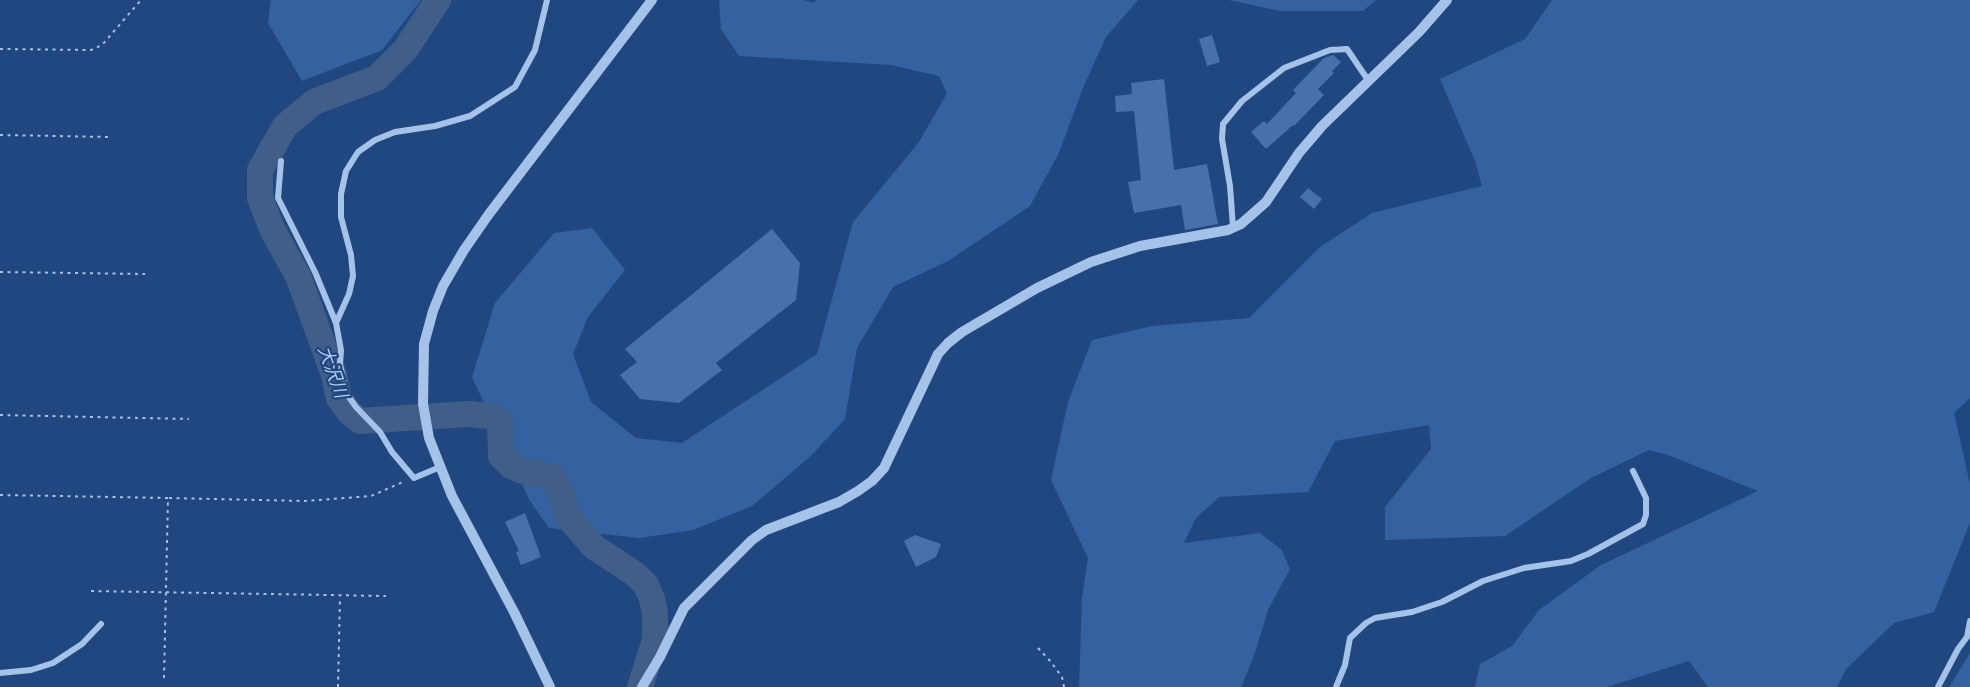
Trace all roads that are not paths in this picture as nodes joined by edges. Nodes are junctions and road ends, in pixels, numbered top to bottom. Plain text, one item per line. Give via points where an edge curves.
1 (547, 0) edge
2 (652, 0) edge
3 (1447, 0) edge
4 (1368, 80) junction
5 (281, 161) dead end
6 (1233, 227) junction
7 (336, 323) junction
8 (440, 466) junction
9 (1633, 471) dead end
10 (1970, 621) edge
11 (102, 624) dead end
12 (0, 673) edge
13 (550, 687) edge
14 (642, 687) edge
15 (1336, 687) edge
16 (1938, 687) edge

1 - 7 street via 535,50 515,87 470,116 395,132 358,152 346,171 341,194 353,276 350,294
2 - 8 street via 489,214 464,250 433,310 424,344 423,404 429,438
3 - 4 street
4 - 6 street via 1299,153 1266,202
4 - 6 street via 1347,49 1330,50 1284,68 1242,101 1223,124
5 - 7 street via 278,198
6 - 14 street via 1140,246 1091,262 1037,288 955,337 938,354 884,468 872,481 839,502 766,530 752,540 684,608
7 - 8 street via 346,393 414,478
8 - 13 street
9 - 15 street via 1646,498 1643,524 1571,561 1524,568 1483,581 1442,602 1375,618 1350,638
10 - 16 street via 1967,637
11 - 12 street via 82,644 53,663

